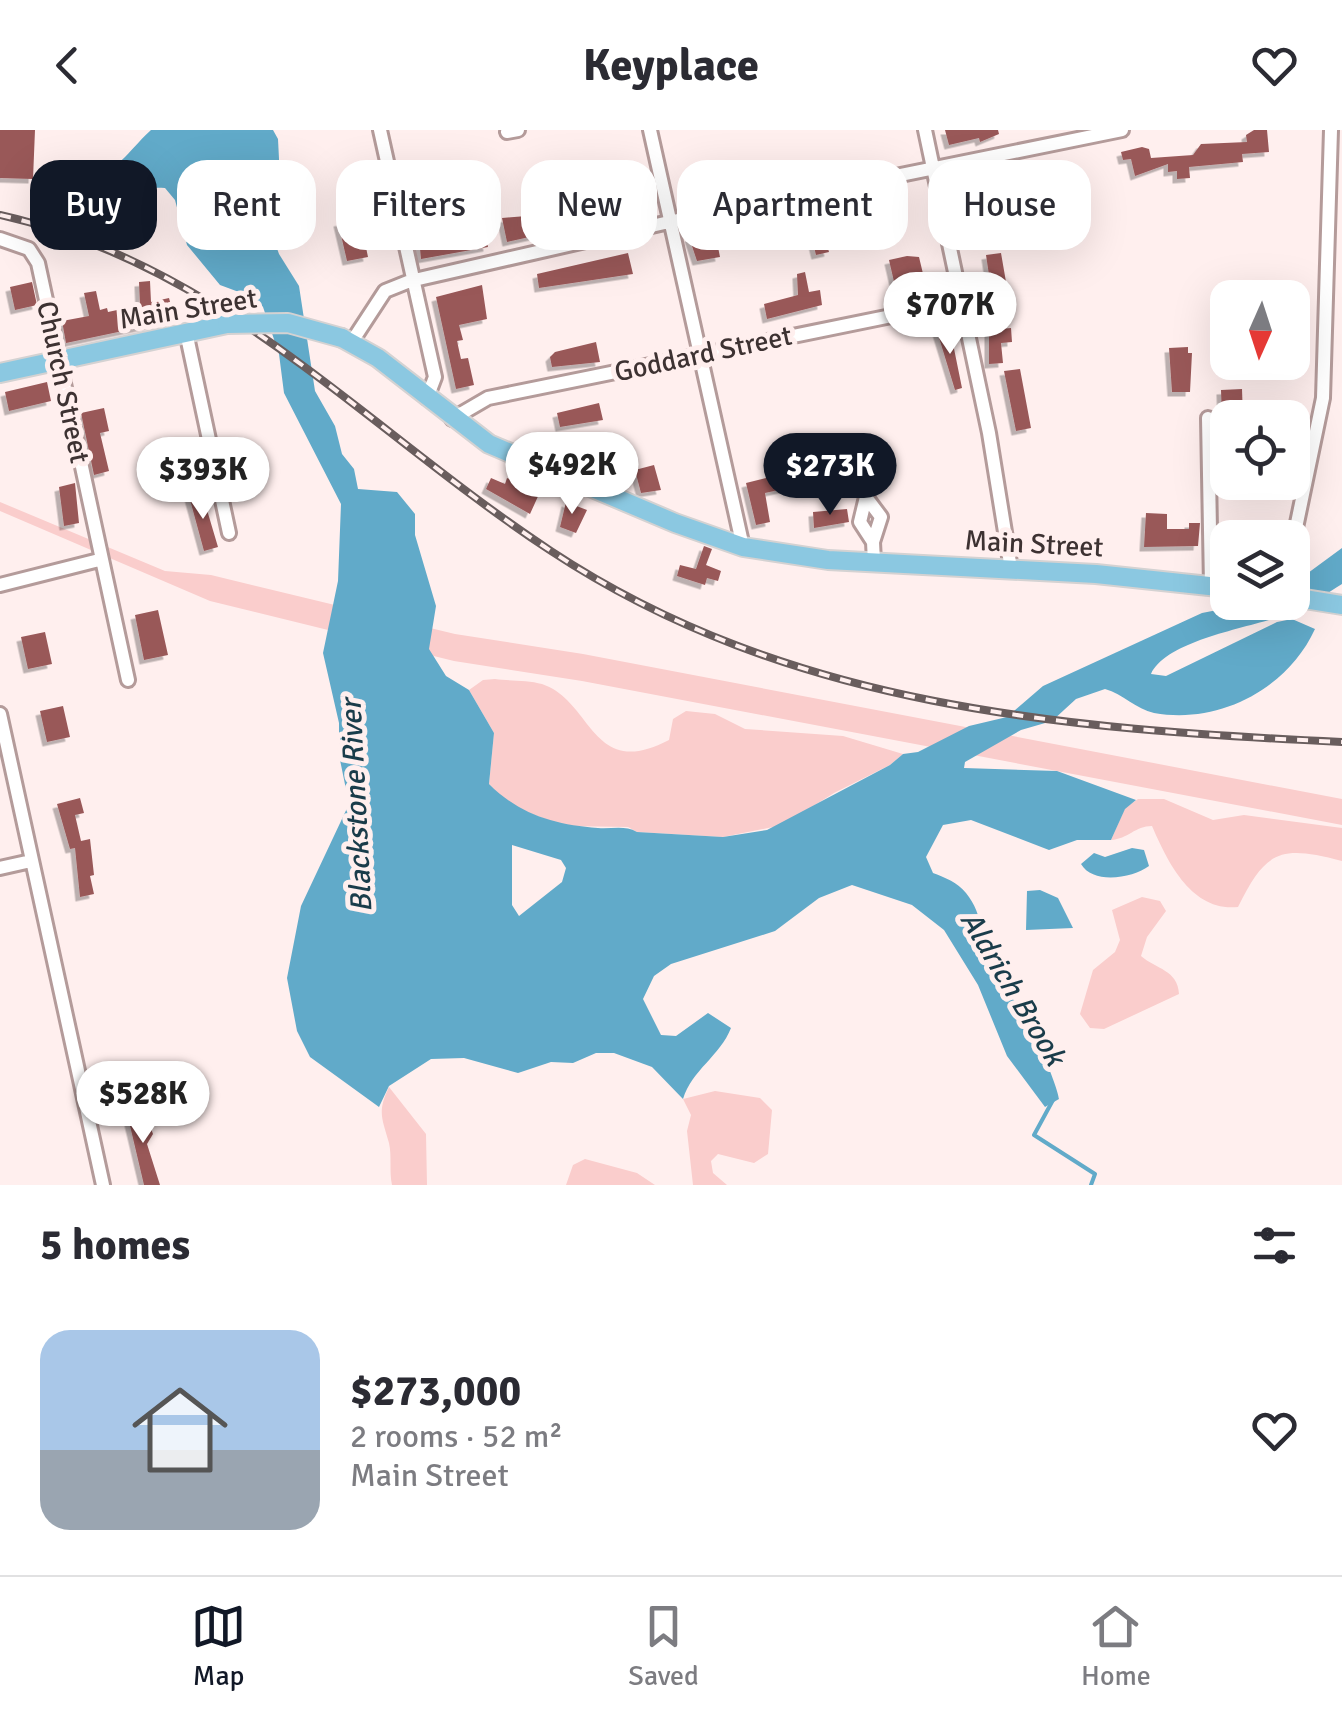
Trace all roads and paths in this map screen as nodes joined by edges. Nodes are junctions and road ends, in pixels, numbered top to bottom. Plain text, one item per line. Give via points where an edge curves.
1 (380, 130) edge
2 (650, 130) edge
3 (925, 130) edge
4 (1122, 130) edge
5 (1331, 130) edge
6 (387, 160) edge
7 (931, 160) edge
8 (973, 160) edge
9 (928, 169) edge
10 (669, 222) junction
11 (0, 239) edge
12 (407, 250) edge
13 (950, 250) edge
14 (414, 280) junction
15 (960, 302) junction
16 (186, 332) junction
17 (347, 340) junction
18 (699, 354) junction
19 (58, 360) junction
20 (0, 373) edge
21 (427, 398) junction
22 (1208, 418) dead end
23 (452, 419) junction
24 (1215, 520) edge
25 (1298, 520) edge
26 (229, 533) dead end
27 (874, 542) dead end
28 (744, 547) junction
29 (99, 560) junction
30 (874, 562) junction
31 (1011, 569) junction
32 (0, 585) edge
33 (1210, 586) edge
34 (1310, 600) edge
35 (1337, 604) edge
36 (128, 680) dead end
37 (0, 714) edge
38 (5, 766) edge
39 (31, 861) junction
40 (0, 868) edge
41 (104, 1185) edge

1 - 6 street
2 - 10 street
3 - 7 street
4 - 8 street
5 - 25 street via 1323,398
9 - 10 street
10 - 14 street
10 - 18 street
11 - 19 street, Church Street via 29,248 36,259
12 - 14 street
13 - 15 street
14 - 17 street via 385,291
14 - 21 street via 435,377
15 - 18 street, Goddard Street
15 - 31 street
16 - 17 main road, Main Street, bridge via 227,324 298,325
16 - 19 main road, Main Street
16 - 26 street
17 - 21 main road, Main Street
18 - 23 street, Goddard Street via 488,398
18 - 28 street
19 - 20 main road, Main Street
19 - 29 street, Church Street
21 - 23 main road, Main Street
22 - 24 street
23 - 28 main road, Main Street via 543,469
27 - 30 street
28 - 30 main road, Main Street
29 - 32 street
29 - 36 street, Church Street
30 - 31 main road, Main Street
31 - 33 main road, Main Street
34 - 35 main road
37 - 38 street
38 - 39 street
39 - 40 street
39 - 41 street

